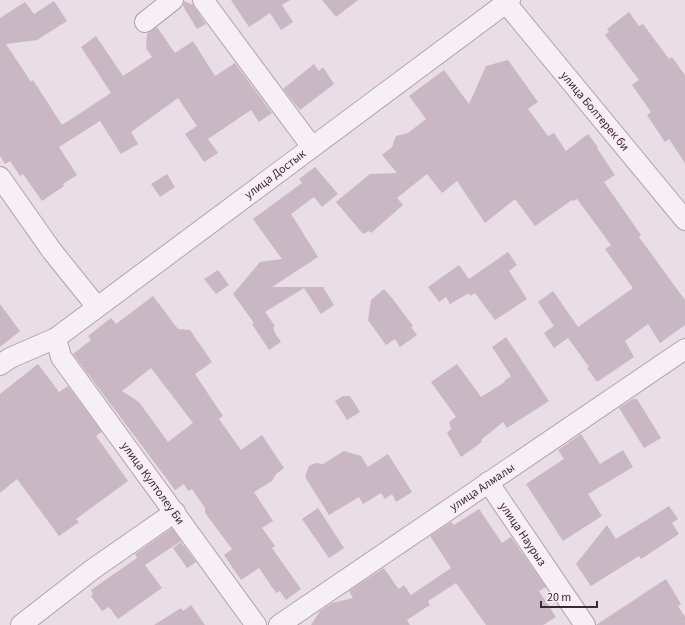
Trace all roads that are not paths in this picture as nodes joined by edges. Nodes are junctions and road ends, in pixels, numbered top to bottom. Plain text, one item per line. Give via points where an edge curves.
1 (173, 0) edge
2 (203, 0) edge
3 (508, 1) edge
4 (145, 22) dead end
5 (312, 147) junction
6 (0, 177) edge
7 (685, 220) edge
8 (97, 307) junction
9 (48, 342) junction
10 (685, 349) edge
11 (0, 365) edge
12 (488, 482) junction
13 (175, 512) junction
14 (21, 625) edge
15 (256, 625) edge
16 (279, 625) edge
17 (585, 625) edge

1 - 4 street
2 - 5 street
3 - 5 street, улица Достык
3 - 7 street, улица Болтерек би
5 - 8 street, улица Достык
6 - 8 street via 52,251
8 - 9 street, улица Достык
9 - 11 street, улица Достык
9 - 13 street, улица Култолеу Би via 62,357
10 - 12 street, улица Алмалы
12 - 16 street, улица Алмалы
12 - 17 street, улица Наурыз
13 - 14 street via 93,568
13 - 15 street, улица Култолеу Би

